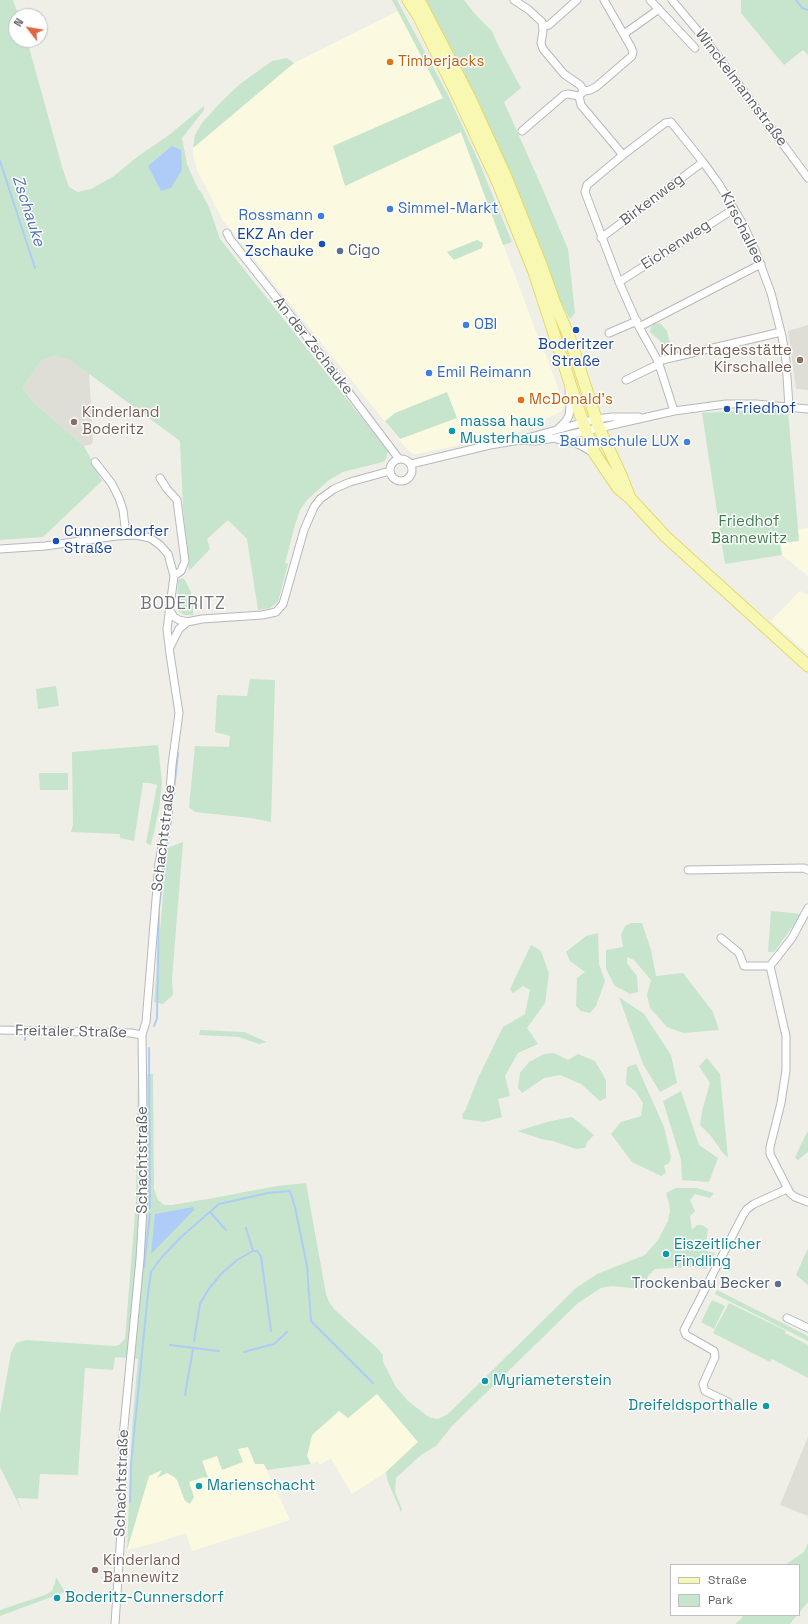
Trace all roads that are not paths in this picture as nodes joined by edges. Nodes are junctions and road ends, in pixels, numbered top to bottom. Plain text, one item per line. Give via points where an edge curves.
1 (408, 0) edge
2 (419, 0) edge
3 (514, 0) edge
4 (577, 0) edge
5 (604, 0) edge
6 (650, 0) edge
7 (672, 0) edge
8 (659, 9) junction
9 (543, 26) junction
10 (624, 34) junction
11 (695, 48) dead end
12 (582, 93) junction
13 (522, 131) dead end
14 (623, 155) junction
15 (703, 162) junction
16 (808, 178) edge
17 (734, 208) junction
18 (227, 233) dead end
19 (602, 238) junction
20 (761, 264) junction
21 (619, 282) junction
22 (638, 324) junction
23 (781, 332) junction
24 (609, 333) dead end
25 (658, 363) junction
26 (626, 380) dead end
27 (569, 381) junction
28 (789, 407) junction
29 (808, 409) edge
30 (674, 411) junction
31 (597, 423) junction
32 (585, 427) junction
33 (557, 430) junction
34 (555, 438) junction
35 (520, 440) junction
36 (596, 454) junction
37 (399, 459) junction
38 (95, 462) dead end
39 (411, 464) junction
40 (390, 471) junction
41 (160, 478) dead end
42 (630, 498) junction
43 (126, 535) junction
44 (0, 549) edge
45 (174, 576) junction
46 (170, 610) junction
47 (187, 622) junction
48 (170, 647) junction
49 (808, 666) edge
50 (688, 870) dead end
51 (808, 870) edge
52 (808, 908) edge
53 (721, 938) dead end
54 (770, 966) junction
55 (0, 1030) edge
56 (142, 1035) junction
57 (787, 1190) junction
58 (808, 1202) edge
59 (787, 1318) dead end
60 (808, 1328) edge
61 (728, 1402) dead end
62 (115, 1624) edge

1 - 27 main road via 419,17 498,183 534,272
2 - 31 main road via 469,96 506,177 554,304 569,336
3 - 9 street via 529,10
4 - 9 street via 549,26
5 - 10 street
6 - 8 street, Winckelmannstraße
7 - 16 street, Winckelmannstraße via 708,43
8 - 10 street
8 - 11 street, Winckelmannstraße
9 - 12 street via 543,48 564,74 580,85
10 - 12 street via 633,52 632,56 596,87
12 - 13 street via 564,96
12 - 14 street via 581,105
14 - 15 street, Kirschallee via 665,123 671,122
14 - 19 street via 587,185 585,192
15 - 17 street, Kirschallee
15 - 19 street, Birkenweg
17 - 20 street, Kirschallee
17 - 21 street, Eichenweg
18 - 37 street, An der Zschauke
19 - 21 street
20 - 22 street
20 - 23 street, Kirschallee
21 - 22 street
22 - 24 street
22 - 25 street
23 - 25 street
23 - 28 street, Kirschallee
25 - 26 street
25 - 30 street
27 - 32 main road
27 - 33 street via 570,412
28 - 29 street
28 - 30 street via 726,404
30 - 31 street via 643,417 632,422
31 - 32 street
31 - 42 main road
32 - 33 street
32 - 34 street
32 - 36 main road
33 - 35 street
34 - 35 street
34 - 36 street via 578,444
35 - 39 street
36 - 42 main road via 618,488
37 - 39 street
37 - 40 street via 392,463
38 - 43 street via 119,498
39 - 40 street via 412,473 406,480 394,478
40 - 47 street via 350,482 320,499 304,530 280,608 271,614 228,616
41 - 45 street via 177,500 185,561 181,571
42 - 49 main road via 671,542
43 - 44 street
43 - 45 street via 150,538 160,545 168,554
45 - 46 street, Schachtstraße
46 - 47 street via 174,617
46 - 48 street, Schachtstraße via 167,629
47 - 48 street via 179,629
48 - 56 street, Schachtstraße via 179,712 168,816 159,863 146,1022
50 - 51 street
52 - 54 street via 792,938
53 - 54 street via 739,953 744,966
54 - 57 street via 786,1036 785,1077 770,1154
55 - 56 street, Freitaler Straße
56 - 62 street, Schachtstraße via 144,1193 123,1437
57 - 58 street via 795,1197
57 - 61 street via 754,1204 743,1214 684,1330 686,1336 714,1351 716,1357 703,1384 705,1391
59 - 60 street

